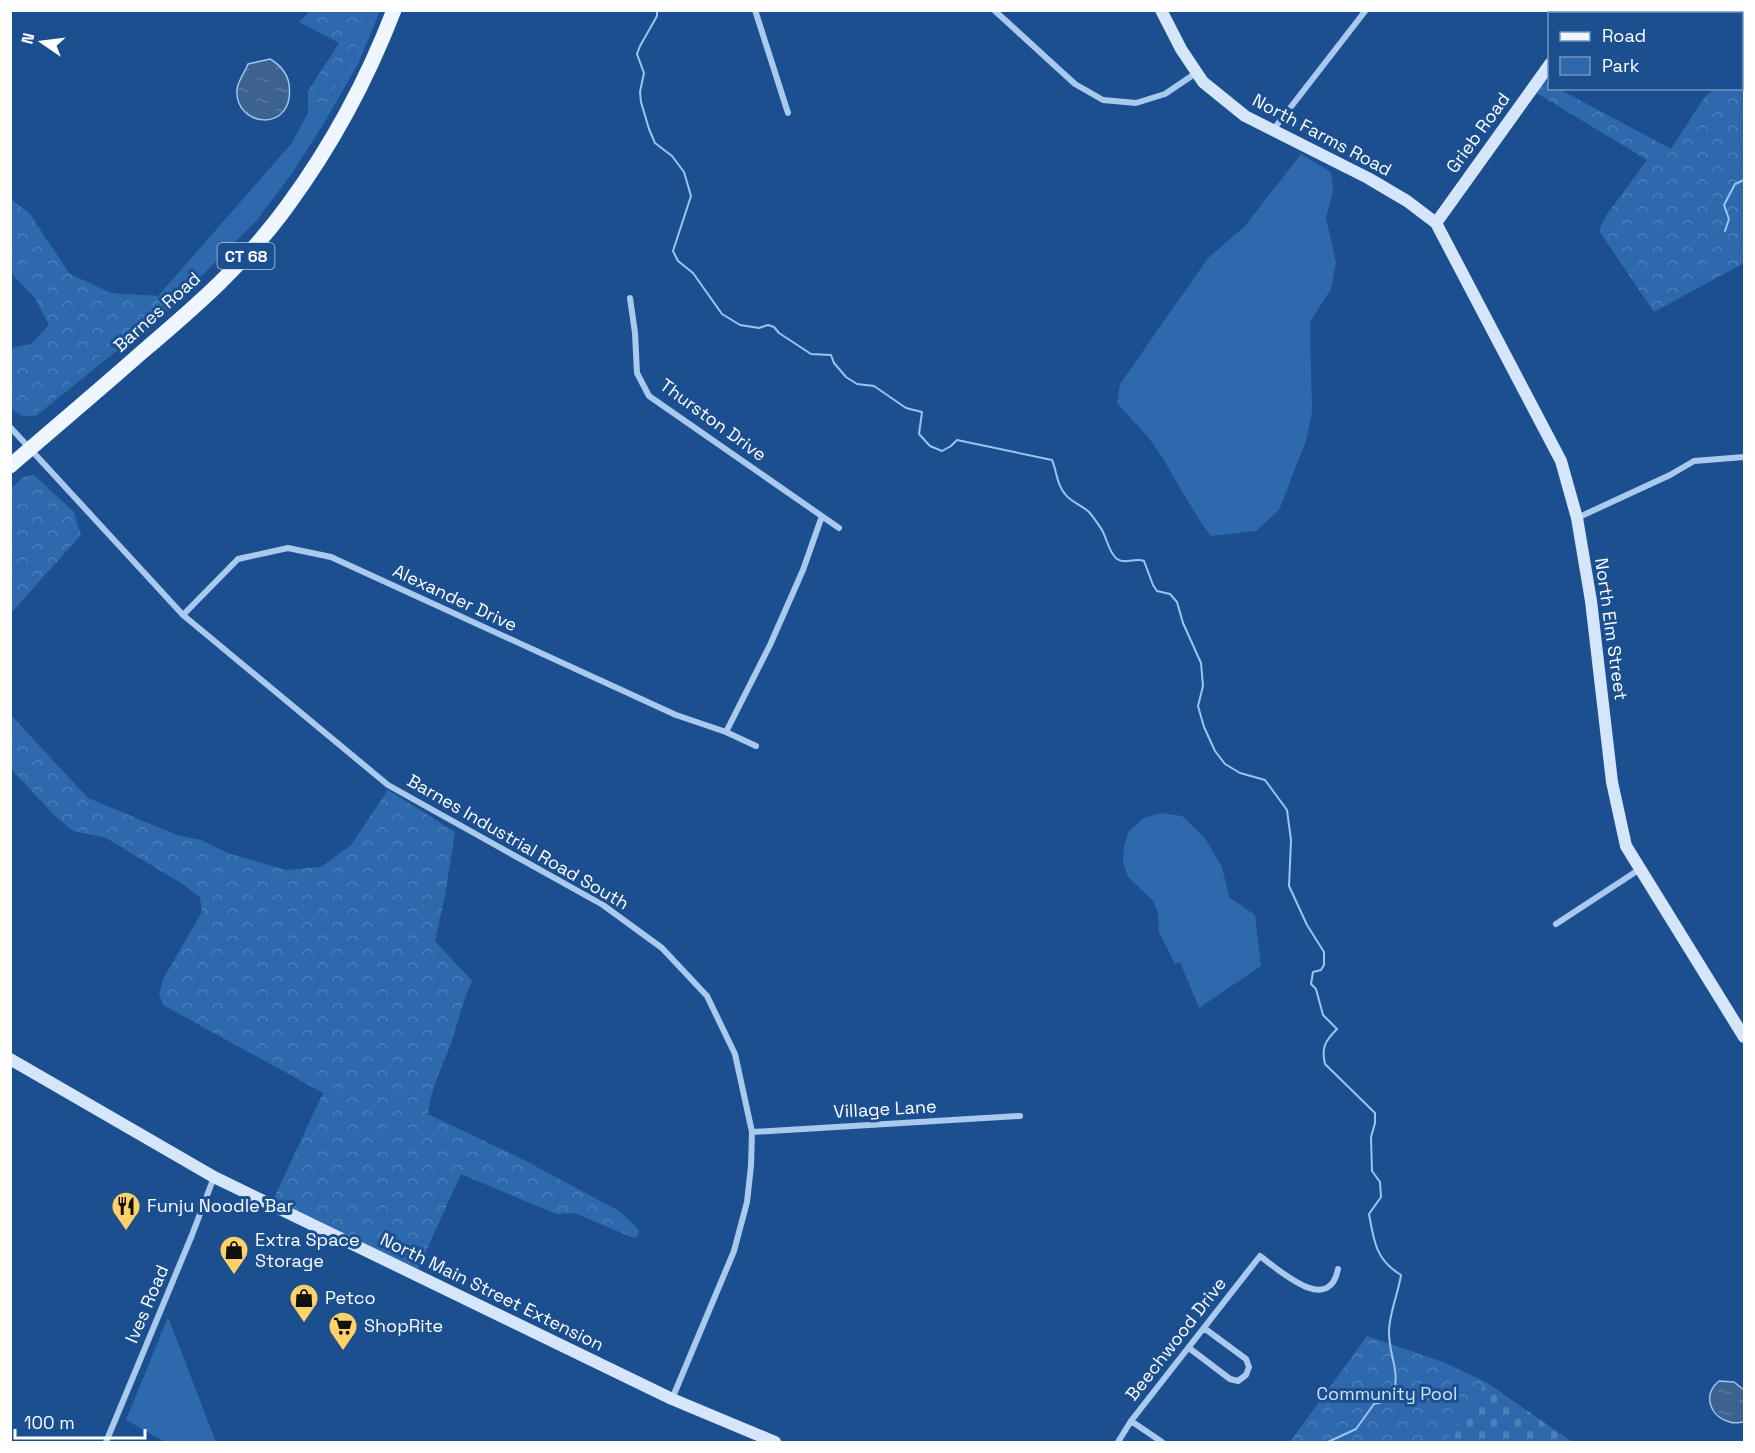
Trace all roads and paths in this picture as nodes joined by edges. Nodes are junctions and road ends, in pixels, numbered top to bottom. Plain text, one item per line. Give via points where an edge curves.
1 (394, 10) edge
2 (755, 10) edge
3 (994, 10) edge
4 (1161, 10) edge
5 (1366, 10) edge
6 (1548, 67) edge
7 (1197, 73) junction
8 (788, 112) dead end
9 (1273, 131) junction
10 (1436, 223) junction
11 (630, 298) dead end
12 (10, 427) edge
13 (31, 448) junction
14 (1744, 457) edge
15 (10, 466) edge
16 (822, 516) junction
17 (1577, 518) junction
18 (839, 528) dead end
19 (183, 615) junction
20 (726, 732) junction
21 (756, 746) dead end
22 (1640, 869) junction
23 (1556, 924) dead end
24 (1744, 1037) edge
25 (10, 1059) edge
26 (1020, 1116) dead end
27 (752, 1132) junction
28 (214, 1177) junction
29 (1338, 1269) dead end
30 (1204, 1328) junction
31 (1189, 1348) junction
32 (672, 1399) junction
33 (1131, 1421) junction
34 (106, 1443) edge
35 (775, 1443) edge
36 (1118, 1443) edge
37 (1162, 1443) edge

1 - 13 main road, Barnes Road / CT 68 via 352,104 322,157 280,216 204,297
2 - 8 street
3 - 7 street via 1075,84 1103,100 1136,103 1165,94
4 - 7 main road, North Farms Road
5 - 9 street
6 - 10 main road, Grieb Road
7 - 9 main road, North Farms Road via 1245,116
9 - 10 main road, North Farms Road via 1368,178
10 - 17 main road, North Elm Street via 1561,461
11 - 16 street, Thurston Drive via 637,373 649,396
12 - 13 street, Barnes Industrial Road South
13 - 15 main road, Barnes Road / CT 68
13 - 19 street, Barnes Industrial Road South
14 - 17 street via 1694,461
16 - 18 street, Thurston Drive
16 - 20 street via 770,645
17 - 22 main road, North Elm Street via 1592,601 1612,782 1626,846
19 - 20 street, Alexander Drive via 238,559 288,548 331,557 676,716
19 - 27 street, Barnes Industrial Road South via 388,784 602,905 662,948 707,996 735,1054
20 - 21 street, Alexander Drive
22 - 23 street
22 - 24 main road, North Elm Street
25 - 28 main road, North Main Street Extension
26 - 27 street, Village Lane
27 - 32 street, Barnes Industrial Road South via 747,1202 734,1251
28 - 32 main road, North Main Street Extension
28 - 34 street, Ives Road
29 - 30 street, Beechwood Drive via 1336,1280 1318,1290 1297,1284 1260,1256
30 - 31 street, Beechwood Drive
30 - 31 street via 1246,1359 1246,1375 1238,1381 1230,1379
31 - 33 street, Beechwood Drive
32 - 35 main road, North Main Street Extension
33 - 36 street, Beechwood Drive
33 - 37 street

